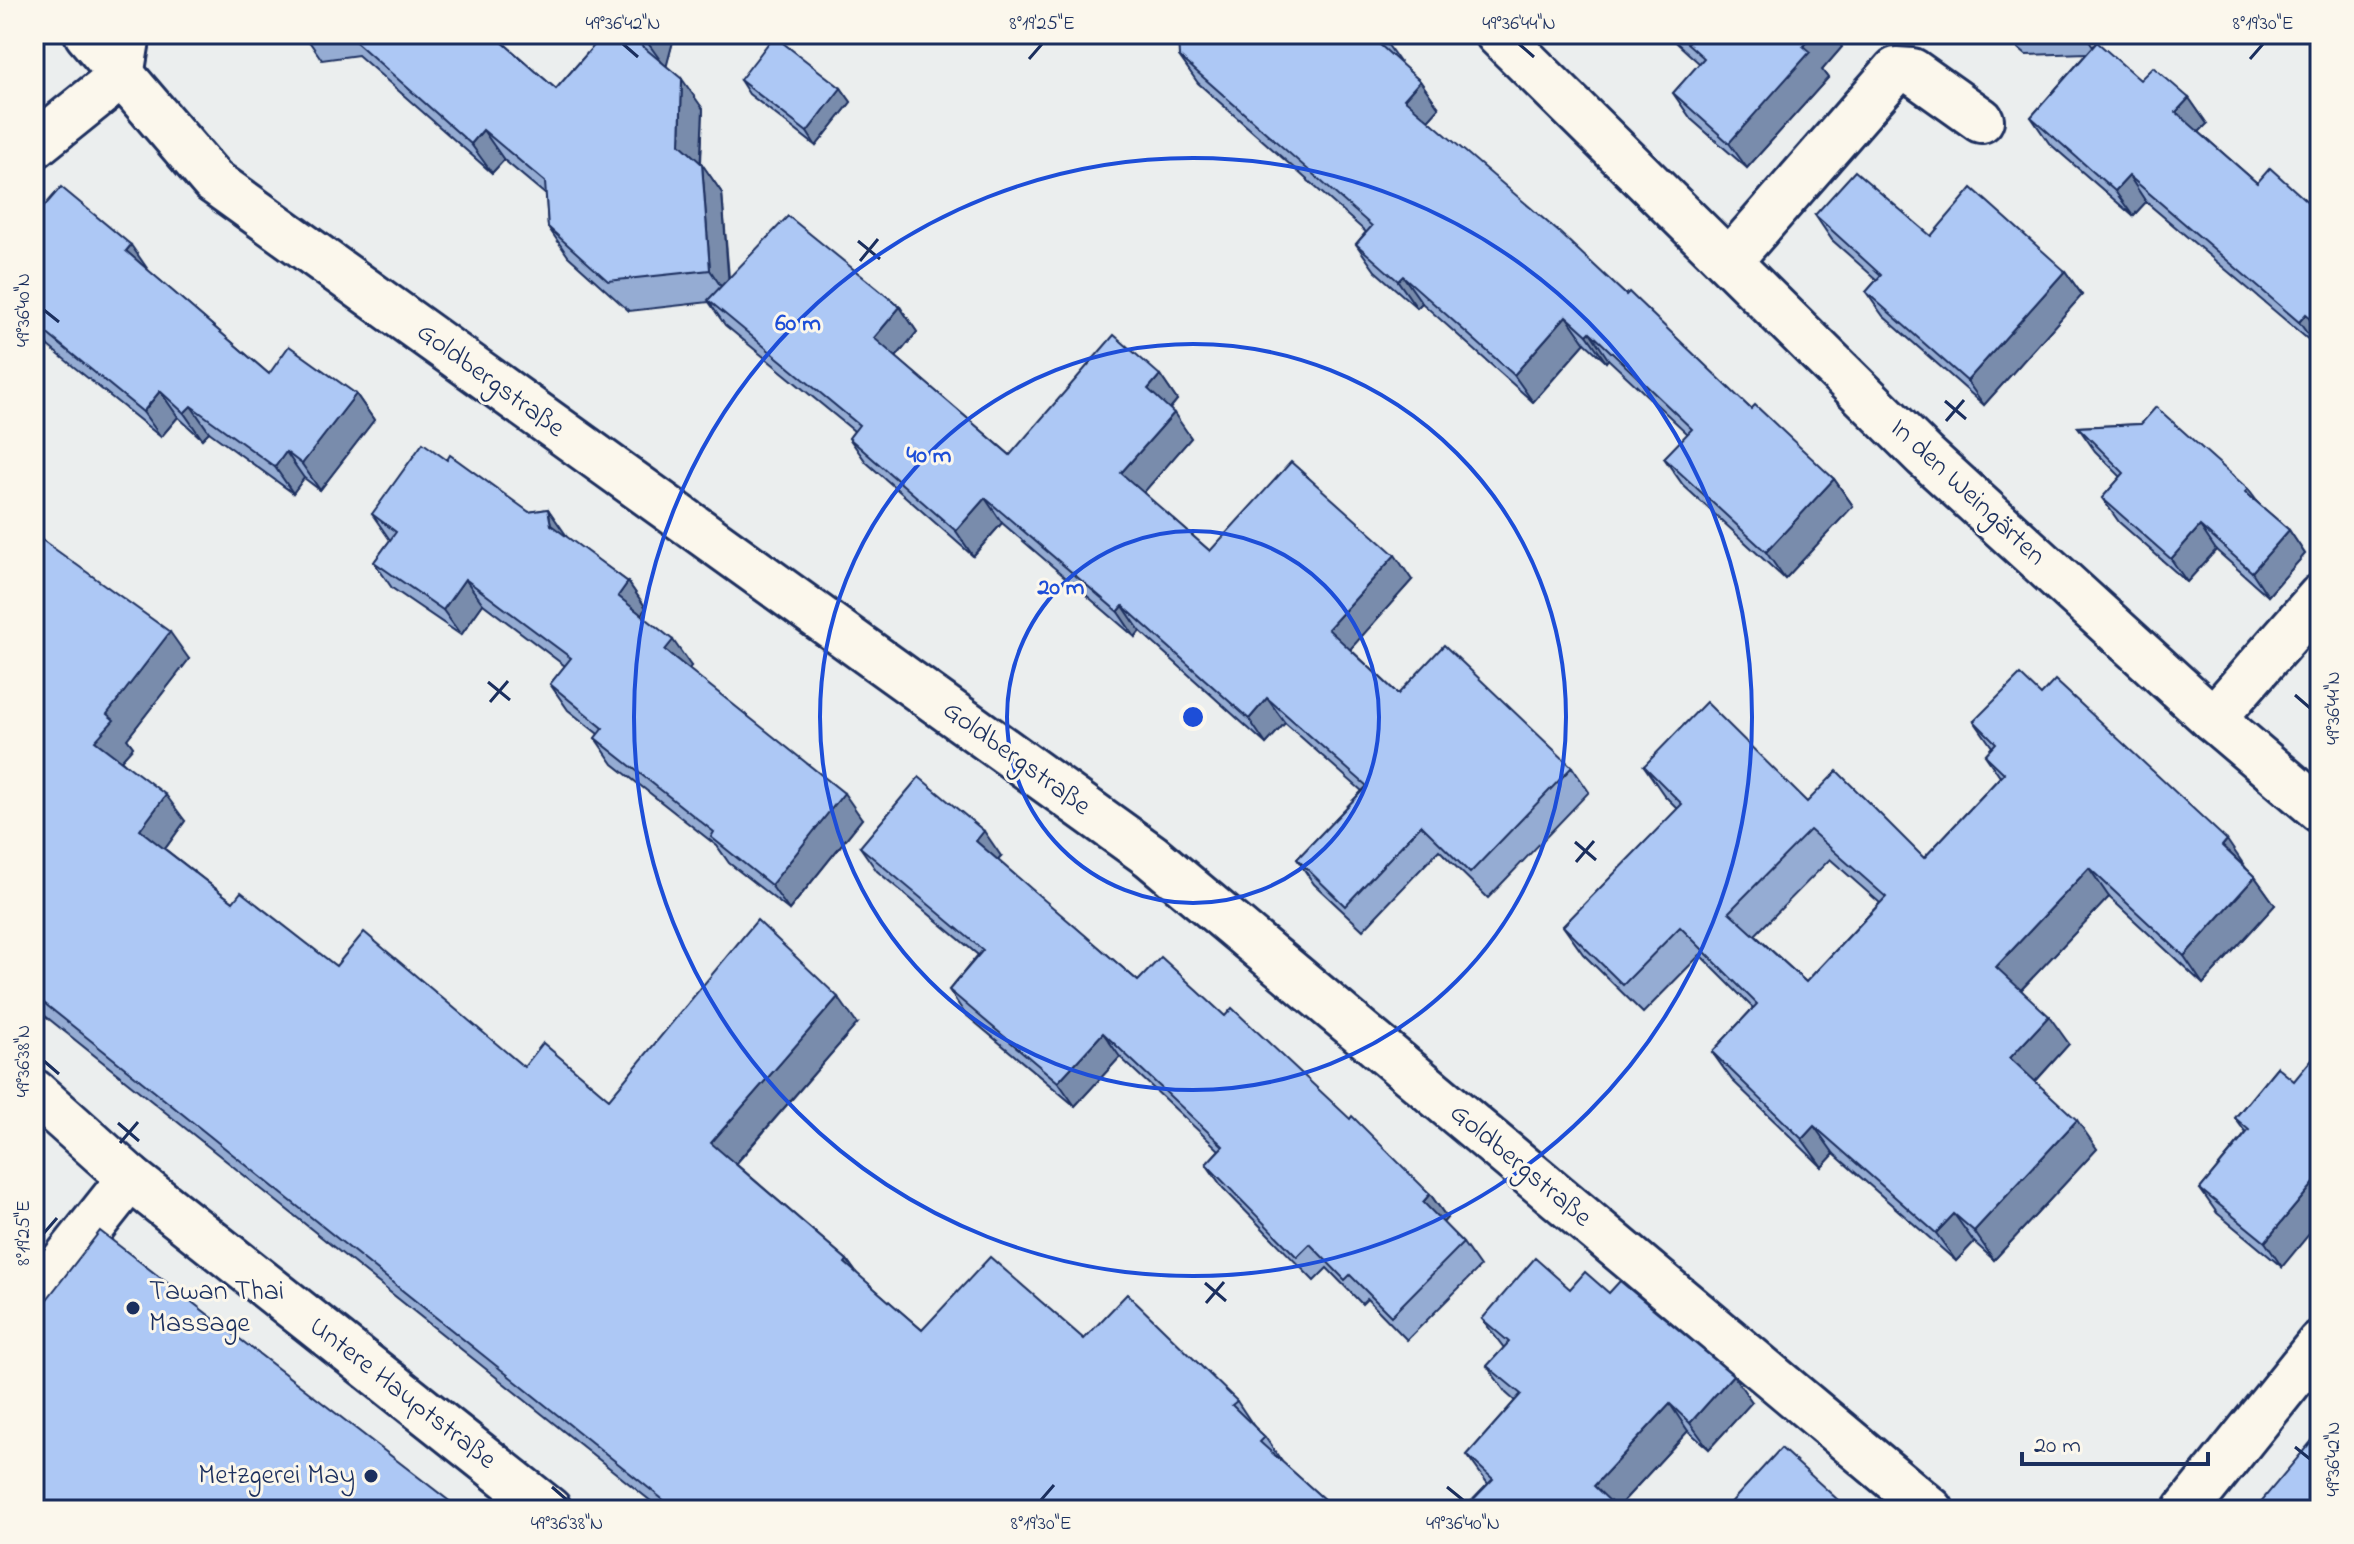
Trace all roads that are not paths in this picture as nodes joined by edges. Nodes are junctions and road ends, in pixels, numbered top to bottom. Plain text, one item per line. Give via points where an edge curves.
1 (87, 34) edge
2 (1498, 34) edge
3 (124, 55) edge
4 (1981, 120) dead end
5 (34, 146) edge
6 (1730, 260) junction
7 (2320, 597) edge
8 (2213, 719) junction
9 (2320, 810) edge
10 (34, 1092) edge
11 (130, 1178) junction
12 (34, 1299) edge
13 (2320, 1343) edge
14 (549, 1510) edge
15 (1931, 1510) edge
16 (2186, 1510) edge

1 - 3 street, Goldbergstraße
2 - 6 street, In den Weingärten
3 - 5 street
3 - 15 street, Goldbergstraße via 213,181 1151,856
4 - 6 street via 1912,71 1896,70
6 - 8 street, In den Weingärten via 1925,456
7 - 8 street
8 - 9 street, In den Weingärten
10 - 11 street, Untere Hauptstraße
11 - 12 street
11 - 14 street, Untere Hauptstraße
13 - 16 street

